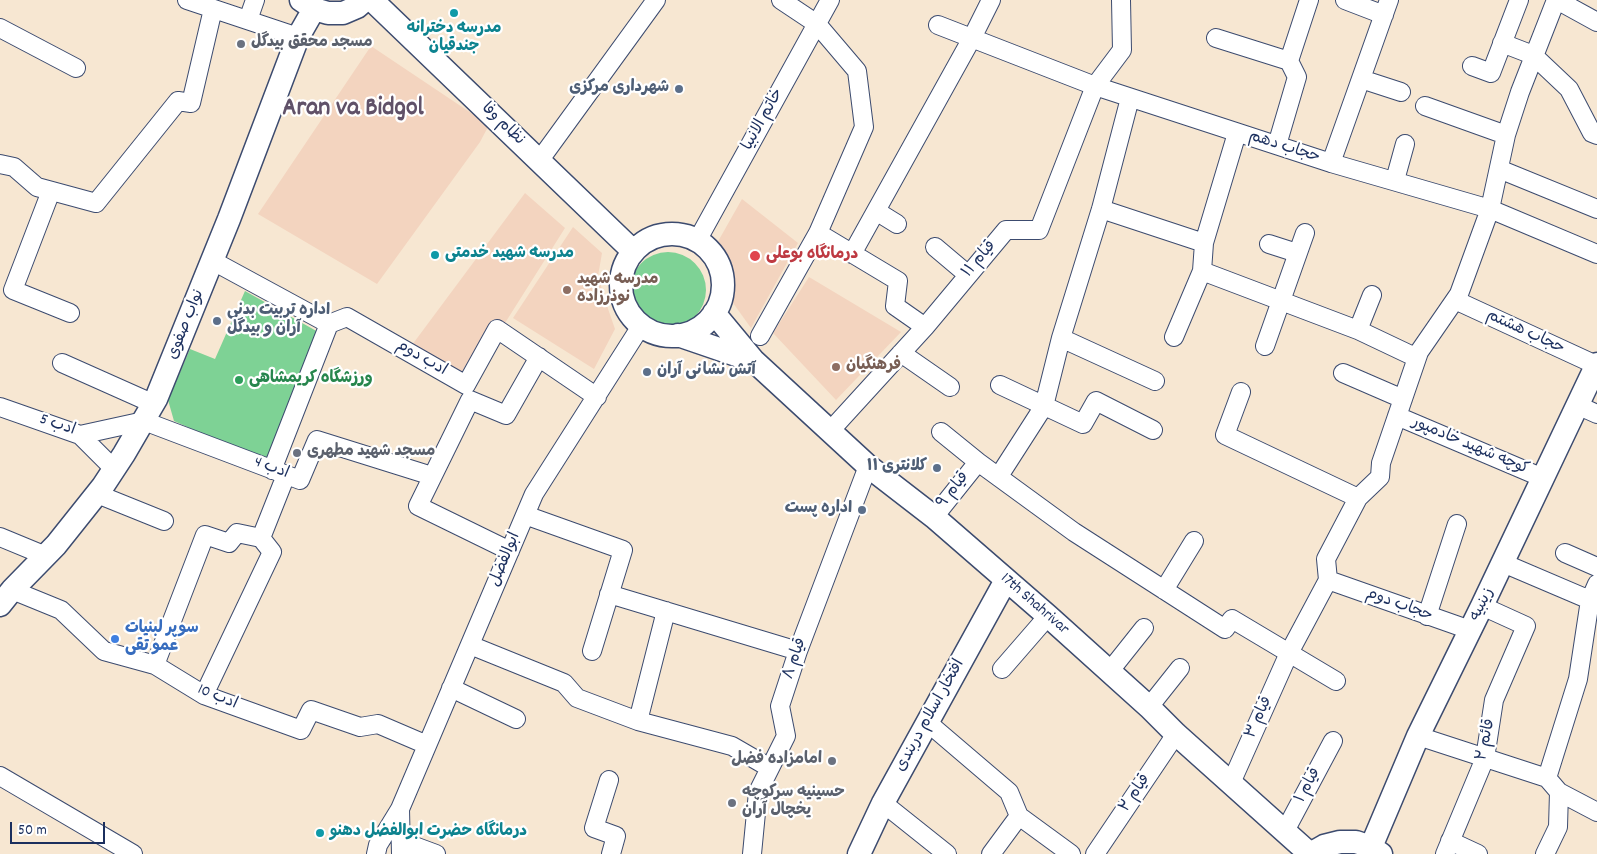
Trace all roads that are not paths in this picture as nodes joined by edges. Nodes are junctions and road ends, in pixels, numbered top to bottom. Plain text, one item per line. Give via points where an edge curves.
1 (187, 0) edge
2 (255, 0) edge
3 (365, 0) edge
4 (372, 0) edge
5 (656, 0) edge
6 (781, 0) edge
7 (830, 0) edge
8 (990, 0) edge
9 (1122, 0) edge
10 (1310, 0) edge
11 (1345, 0) edge
12 (1519, 0) edge
13 (1556, 0) edge
14 (307, 5) edge
15 (1386, 7) edge
16 (213, 9) junction
17 (248, 20) junction
18 (1597, 22) edge
19 (817, 24) junction
20 (938, 25) dead end
21 (0, 28) edge
22 (298, 37) junction
23 (972, 38) junction
24 (1216, 38) dead end
25 (1502, 43) junction
26 (1533, 55) junction
27 (1289, 61) junction
28 (1472, 66) dead end
29 (76, 68) dead end
30 (1361, 79) junction
31 (1096, 86) junction
32 (1401, 92) dead end
33 (1130, 98) junction
34 (1425, 106) dead end
35 (1237, 132) junction
36 (1506, 135) junction
37 (1597, 135) edge
38 (1405, 144) dead end
39 (1277, 145) junction
40 (539, 160) junction
41 (1331, 163) junction
42 (0, 164) edge
43 (1499, 169) junction
44 (1395, 180) junction
45 (51, 191) junction
46 (1101, 209) junction
47 (1597, 209) edge
48 (1490, 210) junction
49 (876, 211) junction
50 (897, 224) dead end
51 (818, 233) junction
52 (1305, 233) dead end
53 (697, 241) junction
54 (1204, 243) junction
55 (1269, 244) dead end
56 (935, 247) dead end
57 (633, 251) junction
58 (1297, 253) junction
59 (852, 254) junction
60 (1597, 254) edge
61 (213, 261) junction
62 (1202, 272) junction
63 (967, 274) junction
64 (1372, 295) dead end
65 (1454, 300) junction
66 (1281, 302) junction
67 (70, 313) dead end
68 (714, 313) junction
69 (329, 324) junction
70 (642, 326) junction
71 (925, 327) junction
72 (1363, 332) junction
73 (678, 335) junction
74 (760, 336) dead end
75 (1174, 337) dead end
76 (1061, 338) junction
77 (1265, 346) dead end
78 (901, 353) junction
79 (539, 357) junction
80 (1417, 358) junction
81 (754, 361) junction
82 (62, 363) dead end
83 (1597, 365) edge
84 (1343, 373) dead end
85 (1155, 381) dead end
86 (1000, 385) dead end
87 (950, 387) dead end
88 (468, 392) junction
89 (1241, 392) dead end
90 (597, 396) junction
91 (1044, 406) junction
92 (0, 407) edge
93 (1400, 408) junction
94 (1587, 410) edge
95 (149, 412) junction
96 (1153, 430) dead end
97 (830, 431) junction
98 (941, 432) dead end
99 (80, 435) junction
100 (978, 462) junction
101 (868, 466) junction
102 (114, 469) junction
103 (279, 472) junction
104 (432, 476) junction
105 (999, 476) junction
106 (1543, 478) junction
107 (97, 494) junction
108 (1358, 498) junction
109 (525, 515) junction
110 (934, 517) junction
111 (164, 521) dead end
112 (1457, 524) dead end
113 (0, 537) edge
114 (261, 538) junction
115 (1194, 541) dead end
116 (510, 550) junction
117 (1565, 554) dead end
118 (46, 556) junction
119 (1503, 563) junction
120 (1597, 567) edge
121 (1006, 580) junction
122 (1328, 580) junction
123 (1164, 590) junction
124 (609, 594) junction
125 (1595, 596) edge
126 (6, 598) edge
127 (1482, 606) junction
128 (666, 611) junction
129 (1048, 616) junction
130 (1427, 616) junction
131 (1144, 628) dead end
132 (1470, 630) junction
133 (470, 645) junction
134 (592, 651) dead end
135 (798, 651) junction
136 (1289, 653) junction
137 (155, 665) junction
138 (1180, 668) dead end
139 (1002, 669) dead end
140 (1109, 672) junction
141 (1336, 681) dead end
142 (451, 688) junction
143 (204, 695) junction
144 (1149, 707) junction
145 (516, 719) dead end
146 (638, 721) junction
147 (927, 722) junction
148 (1176, 734) junction
149 (1418, 736) junction
150 (1333, 741) dead end
151 (427, 745) junction
152 (1485, 758) junction
153 (770, 768) junction
154 (0, 776) edge
155 (1548, 778) junction
156 (609, 780) dead end
157 (1231, 783) junction
158 (1559, 792) junction
159 (883, 803) junction
160 (400, 809) junction
161 (1597, 812) edge
162 (1019, 816) junction
163 (1285, 831) junction
164 (401, 848) edge
165 (1448, 848) edge
166 (1376, 850) edge
167 (133, 854) edge
168 (376, 854) edge
169 (436, 854) edge
170 (610, 854) edge
171 (752, 854) edge
172 (859, 854) edge
173 (947, 854) edge
174 (991, 854) edge
175 (1071, 854) edge
176 (1095, 854) edge
177 (1310, 854) edge
178 (1478, 854) edge
179 (1545, 854) edge

1 - 16 street
2 - 17 street
3 - 14 main road via 343,12 328,13
4 - 40 main road, نظام وفا
5 - 40 street
6 - 19 street
7 - 19 street, خاتم الانبیا
8 - 23 street
9 - 31 street via 1122,50
10 - 27 street
11 - 15 street
12 - 25 street
13 - 18 street
13 - 26 street
14 - 22 main road, نواب صفوی
15 - 30 street
16 - 17 street
16 - 45 street via 191,103 178,101 96,203
17 - 22 street
19 - 51 street via 857,71 864,127
19 - 53 street, خاتم الانبیا
20 - 23 street, حجاب دهم
21 - 29 street
22 - 61 main road, نواب صفوی
23 - 31 street, حجاب دهم
23 - 49 street
24 - 27 street
25 - 26 street
25 - 28 street via 1491,73
26 - 36 street
26 - 37 street via 1569,89 1592,133
27 - 39 street via 1297,77
30 - 32 street
30 - 41 street
31 - 33 street, حجاب دهم
31 - 63 street, قیام ۱۱ via 1039,230 1006,230
33 - 35 street, حجاب دهم
33 - 46 street
34 - 36 street
35 - 39 street, حجاب دهم
35 - 54 street
36 - 43 street
38 - 44 street
39 - 41 street, حجاب دهم
40 - 57 main road, نظام وفا
41 - 44 street, حجاب دهم
42 - 45 street via 14,167 37,187
43 - 47 street
43 - 48 street
44 - 48 street, حجاب دهم
45 - 67 street via 13,290
46 - 54 street
46 - 76 street
48 - 60 street, حجاب دهم
48 - 65 street
49 - 50 street
49 - 59 street
51 - 59 street
51 - 74 street
52 - 58 street
53 - 57 main road via 681,235 664,234 647,240
53 - 68 main road via 710,251 719,265 723,282 721,298
54 - 62 street
55 - 58 street
56 - 63 street
57 - 70 main road via 624,265 620,282 622,299
58 - 66 street
59 - 71 street via 898,281 895,306
61 - 69 street
61 - 95 main road, نواب صفوی
62 - 66 street
62 - 75 street
63 - 71 street, قیام ۱۱
64 - 72 street via 1358,330
65 - 80 street
65 - 83 street, حجاب هشتم
66 - 72 street
66 - 77 street
68 - 73 main road via 703,325
68 - 81 main road, 17th Shahrivar
69 - 88 street, ادب دوم via 347,317
69 - 103 street
70 - 73 main road via 656,333
70 - 90 street, ابوالفضل
71 - 78 street, قیام ۱۱
72 - 80 street
73 - 81 main road
76 - 85 street
76 - 91 street
78 - 87 street
78 - 97 street, قیام ۱۱
79 - 88 street via 506,415
79 - 88 street, ادب دوم via 498,329
79 - 90 street, ادب دوم
80 - 93 street
81 - 97 main road, 17th Shahrivar
82 - 95 street, ادب 4
83 - 94 main road, زینبیه
84 - 93 street, کوچه شهید خادمپور
86 - 91 street
88 - 104 street
89 - 108 street via 1225,435
90 - 109 street, ابوالفضل via 534,494
91 - 96 street via 1083,424 1096,400
91 - 105 street
92 - 99 street, ادب 5
93 - 106 street, کوچه شهید خادمپور
93 - 108 street via 1381,463 1380,477
94 - 106 main road, زینبیه
95 - 99 street, ادب 5
95 - 102 main road, نواب صفوی
95 - 103 street, ادب 4
97 - 101 main road, 17th Shahrivar
98 - 100 street
99 - 102 street
100 - 105 street, قیام ۹
100 - 110 street, قیام ۹
101 - 110 main road, 17th Shahrivar
101 - 135 street, قیام ۸
102 - 107 main road, نواب صفوی
103 - 104 street, ادب 4 via 300,480 317,440
103 - 114 street
104 - 116 street via 418,506
105 - 123 street, قیام ۹ via 1074,532
106 - 119 main road, زینبیه
107 - 111 street
107 - 118 main road, نواب صفوی
108 - 122 street via 1326,559
109 - 116 street, ابوالفضل
109 - 124 street via 622,550
110 - 121 main road, 17th Shahrivar
112 - 130 street
113 - 118 street
114 - 137 street via 237,532 229,543 205,535
114 - 143 street via 272,552
115 - 123 street
116 - 133 street, ابوالفضل
117 - 120 street
118 - 126 main road, نواب صفوی
119 - 125 street
119 - 127 main road, زینبیه
121 - 129 main road, 17th Shahrivar
121 - 147 main road, افتخار اسلام دربندی
122 - 130 street, حجاب دوم
122 - 136 street, قیام ۳
123 - 136 street, قیام ۹ via 1225,628 1232,619
124 - 128 street
124 - 134 street
125 - 155 street via 1578,679
126 - 137 street, ادب 10 via 61,610 104,651
127 - 132 main road, زینبیه
127 - 152 street, قائم ۲ via 1526,626 1494,700
128 - 135 street
128 - 146 street
129 - 139 street
129 - 140 main road, 17th Shahrivar
130 - 132 street, حجاب دوم
131 - 140 street
132 - 149 main road, زینبیه
133 - 142 street, ابوالفضل
133 - 146 street via 564,683 578,698
135 - 153 street, قیام ۸ via 780,706 786,736
136 - 141 street
136 - 157 street, قیام ۳
137 - 143 street, ادب 10
138 - 144 street
140 - 144 main road, 17th Shahrivar
142 - 145 street
142 - 151 street, ابوالفضل
143 - 151 street, ادب 10 via 301,730 311,710 360,728 378,724
144 - 148 main road, 17th Shahrivar
146 - 153 street via 732,746
147 - 159 main road, افتخار اسلام دربندی
147 - 162 street via 1010,792
148 - 157 main road, 17th Shahrivar
148 - 176 street, قیام ۲
149 - 152 street
149 - 166 main road, زینبیه
150 - 163 street, قیام ۱
151 - 160 street, ابوالفضل
152 - 155 street
152 - 165 street, قائم ۲
153 - 171 street, قیام ۸ via 758,792
154 - 167 street
155 - 158 street
156 - 170 street via 594,828 616,836
157 - 163 main road, 17th Shahrivar
158 - 161 street
158 - 179 street via 1558,827
159 - 172 main road, افتخار اسلام دربندی
159 - 173 street
160 - 164 street
160 - 168 street
162 - 174 street
162 - 175 street
163 - 177 main road, 17th Shahrivar
164 - 169 street
165 - 178 street
166 - 177 main road via 1356,842 1340,842

